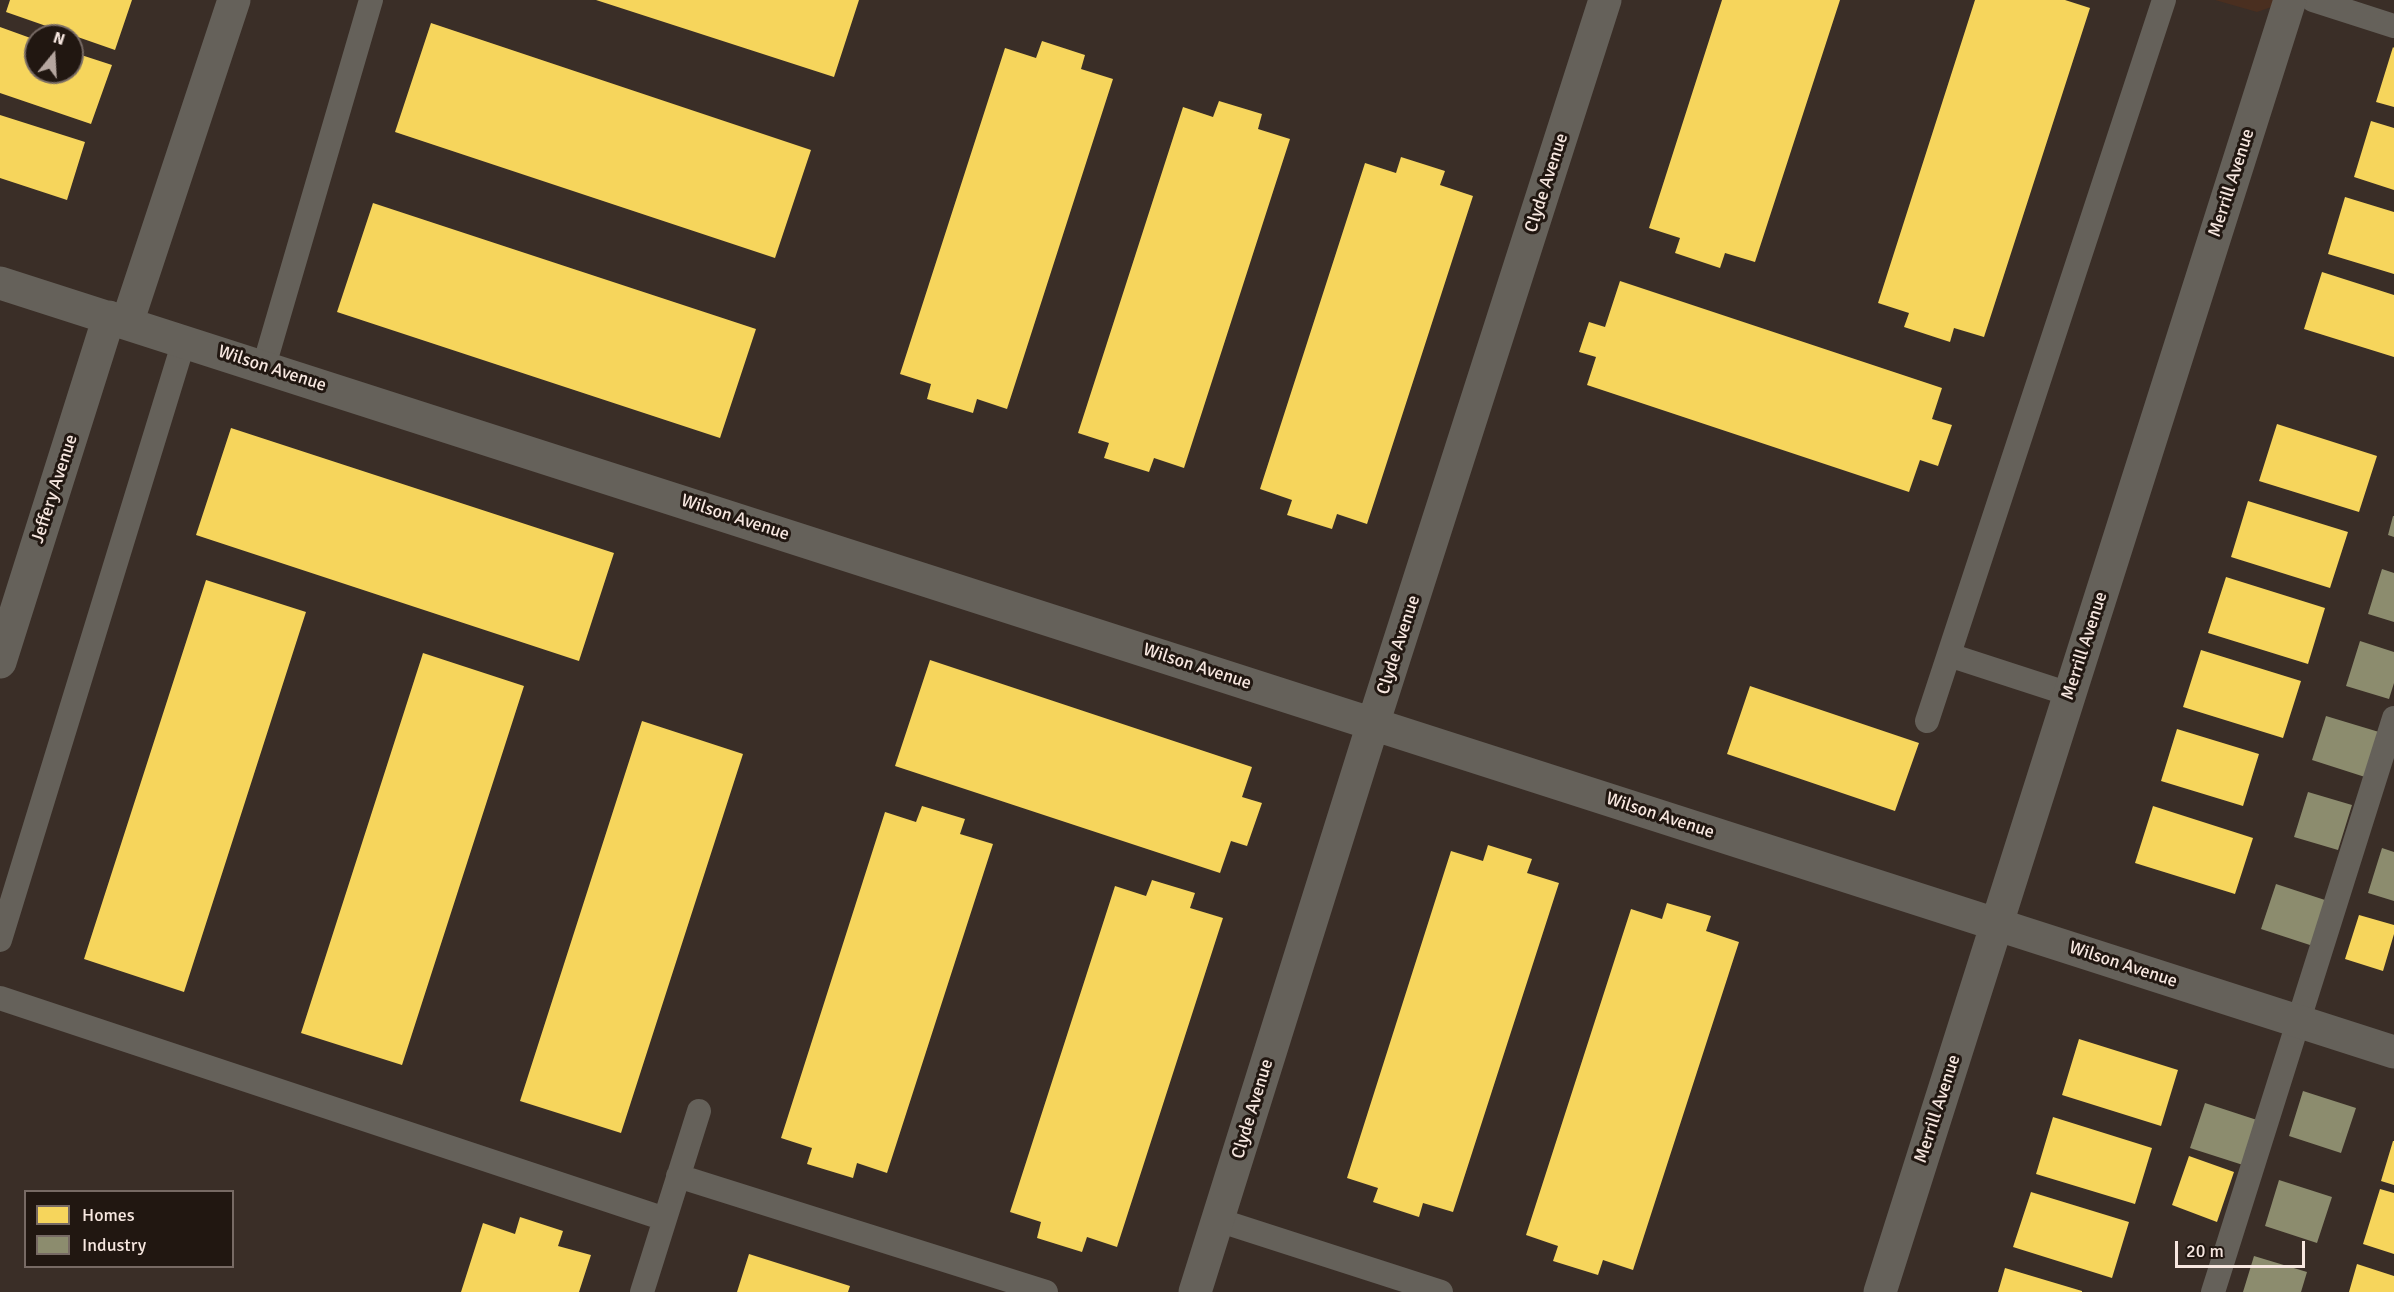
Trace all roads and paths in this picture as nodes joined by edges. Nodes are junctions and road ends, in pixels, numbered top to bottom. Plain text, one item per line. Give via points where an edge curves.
1 (234, 0) edge
2 (370, 0) edge
3 (1605, 0) edge
4 (2164, 0) edge
5 (2290, 0) edge
6 (2313, 0) edge
7 (2394, 26) edge
8 (0, 283) edge
9 (118, 320) junction
10 (184, 341) junction
11 (264, 366) junction
12 (1949, 656) junction
13 (0, 662) edge
14 (2069, 694) junction
15 (2394, 718) edge
16 (1927, 721) dead end
17 (1374, 724) junction
18 (1996, 924) junction
19 (0, 940) edge
20 (0, 998) edge
21 (2298, 1021) junction
22 (2394, 1052) edge
23 (699, 1111) dead end
24 (678, 1176) junction
25 (665, 1219) junction
26 (1218, 1220) junction
27 (642, 1292) edge
28 (1046, 1292) edge
29 (1195, 1292) edge
30 (1441, 1292) edge
31 (1880, 1292) edge
32 (2213, 1292) edge

1 - 9 street, Jeffery Avenue
2 - 11 lane
3 - 17 street, Clyde Avenue
4 - 12 lane
5 - 14 street, Merrill Avenue
6 - 7 lane
8 - 9 street, Wilson Avenue
9 - 10 street, Wilson Avenue
9 - 13 street, Jeffery Avenue
10 - 11 street, Wilson Avenue
10 - 19 lane
11 - 17 street, Wilson Avenue
12 - 14 lane
12 - 16 lane
14 - 18 street, Merrill Avenue
15 - 21 lane
17 - 18 street, Wilson Avenue
17 - 26 street, Clyde Avenue
18 - 21 street, Wilson Avenue
18 - 31 street, Merrill Avenue
20 - 25 lane
21 - 22 street, Wilson Avenue
21 - 32 lane
23 - 24 lane
24 - 25 lane
24 - 28 lane
25 - 27 lane
26 - 29 street, Clyde Avenue
26 - 30 lane

